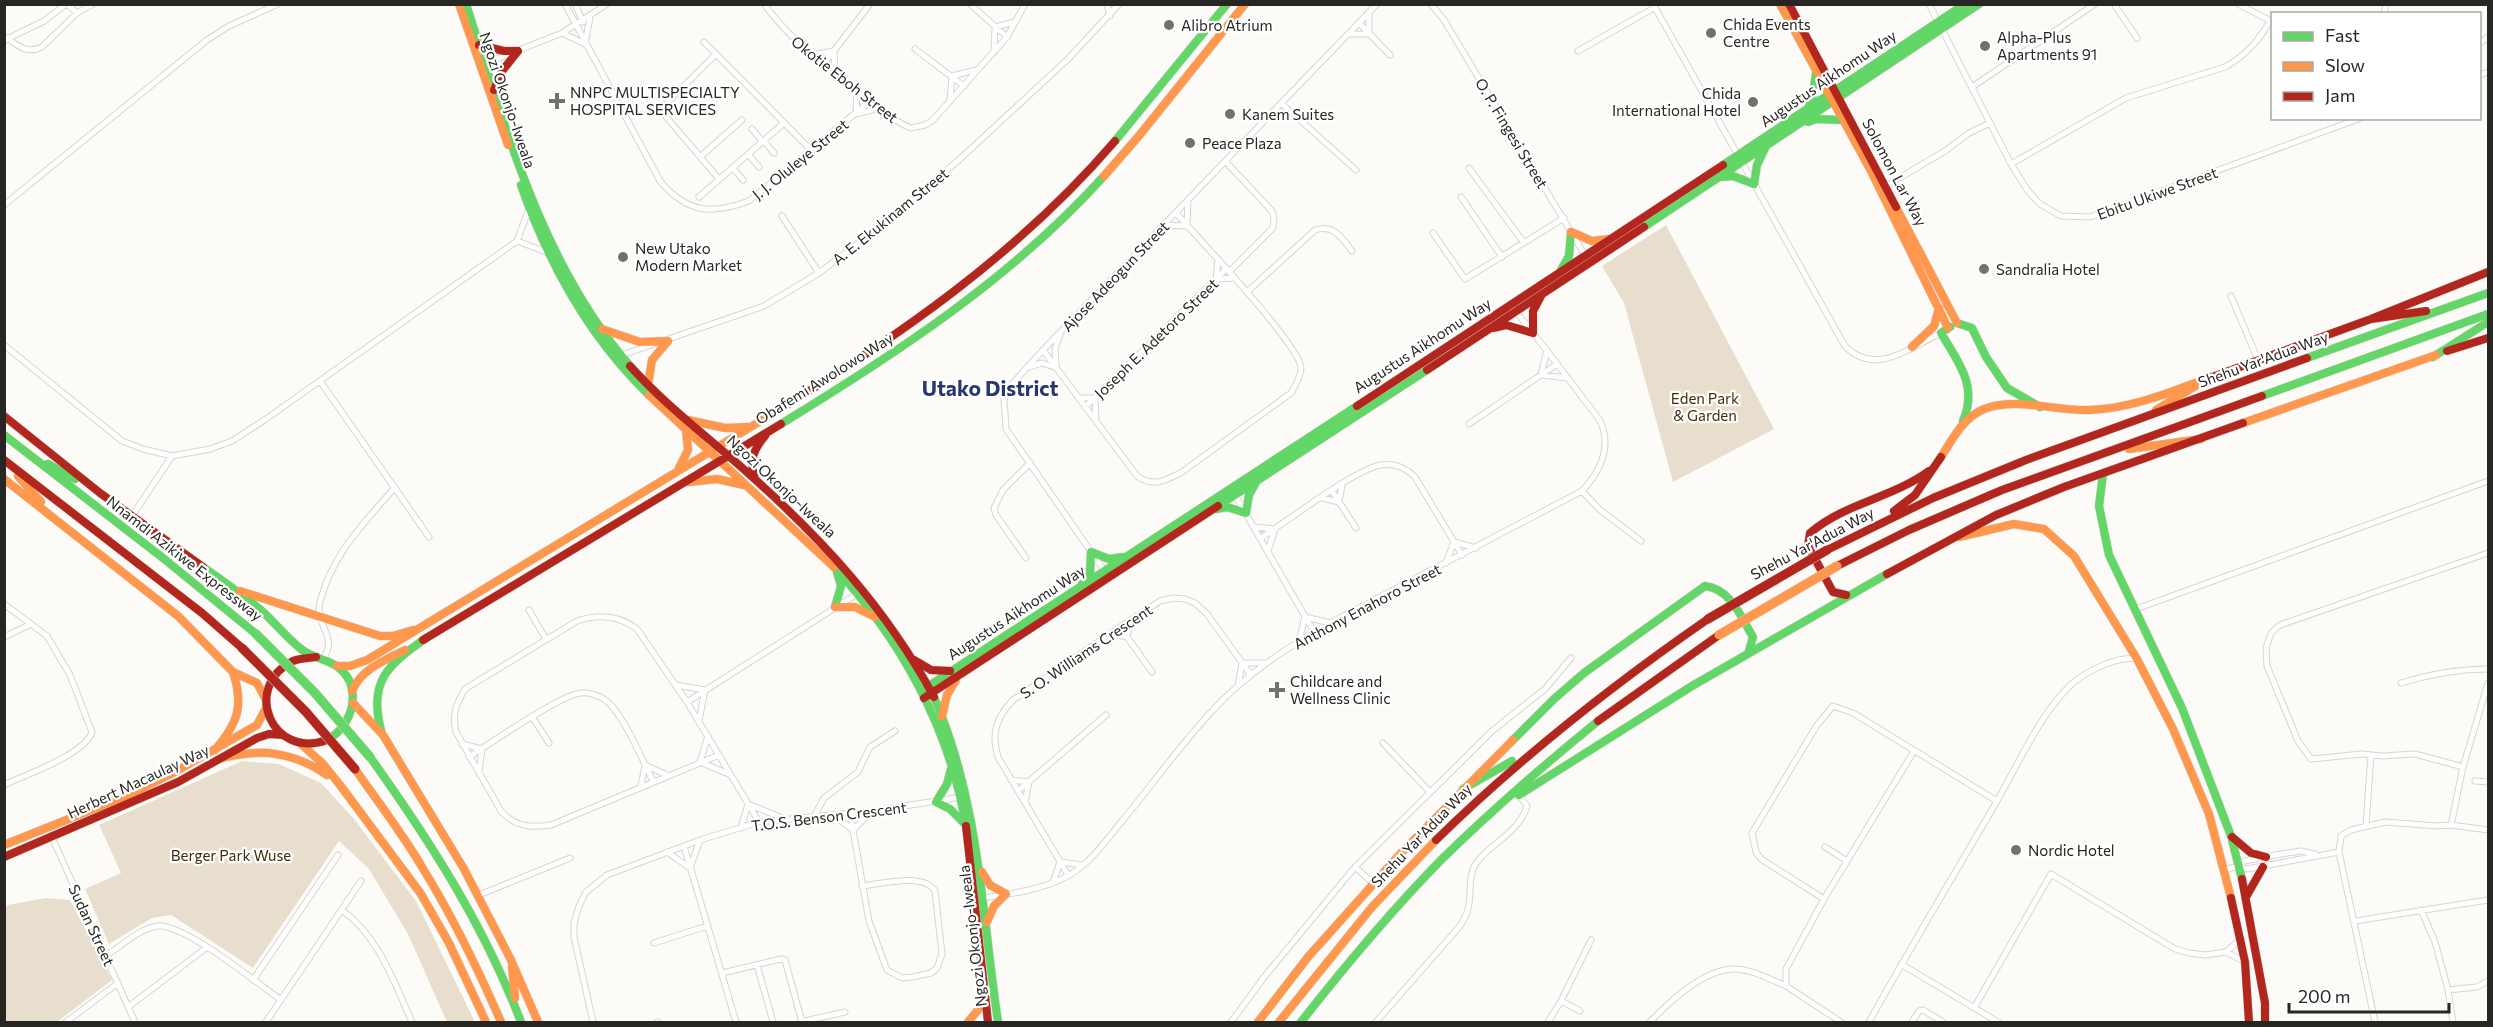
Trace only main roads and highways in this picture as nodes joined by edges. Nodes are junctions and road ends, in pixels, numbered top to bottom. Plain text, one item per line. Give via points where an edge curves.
1 (459, 4) edge
2 (466, 4) edge
3 (1227, 4) edge
4 (1245, 4) edge
5 (1780, 4) edge
6 (1789, 4) edge
7 (1965, 4) edge
8 (1979, 4) edge
9 (1940, 25) junction
10 (479, 45) junction
11 (482, 65) junction
12 (1820, 71) junction
13 (1851, 85) junction
14 (494, 90) junction
15 (1834, 96) junction
16 (1808, 109) junction
17 (1846, 118) junction
18 (1795, 127) junction
19 (1766, 147) junction
20 (1740, 159) junction
21 (1720, 177) junction
22 (1614, 237) junction
23 (1588, 260) junction
24 (2488, 272) edge
25 (1557, 275) junction
26 (1543, 292) junction
27 (2484, 294) edge
28 (1939, 306) junction
29 (1513, 307) junction
30 (2488, 314) edge
31 (2371, 319) junction
32 (2488, 322) edge
33 (1950, 325) junction
34 (601, 328) junction
35 (1484, 331) junction
36 (2488, 338) edge
37 (1911, 347) road end
38 (618, 356) junction
39 (2433, 357) junction
40 (2210, 377) junction
41 (648, 385) junction
42 (2042, 408) junction
43 (4, 416) edge
44 (685, 424) junction
45 (751, 426) junction
46 (2117, 428) junction
47 (769, 431) junction
48 (1958, 432) junction
49 (4, 435) edge
50 (2201, 439) junction
51 (715, 449) junction
52 (27, 452) junction
53 (2109, 452) junction
54 (1941, 457) junction
55 (724, 458) junction
56 (4, 461) edge
57 (677, 471) junction
58 (2103, 474) junction
59 (4, 479) edge
60 (1259, 479) junction
61 (678, 485) junction
62 (755, 487) junction
63 (99, 492) junction
64 (1233, 492) junction
65 (1211, 511) junction
66 (1992, 517) junction
67 (58, 520) junction
68 (1995, 528) junction
69 (1855, 536) junction
70 (1949, 539) junction
71 (1131, 555) junction
72 (835, 566) junction
73 (1107, 575) junction
74 (224, 582) junction
75 (1080, 588) junction
76 (862, 591) junction
77 (1850, 594) junction
78 (880, 621) junction
79 (413, 630) junction
80 (426, 638) junction
81 (1749, 653) junction
82 (320, 658) junction
83 (912, 659) junction
84 (336, 665) junction
85 (233, 672) junction
86 (957, 673) junction
87 (352, 692) junction
88 (926, 692) junction
89 (353, 703) junction
90 (266, 704) junction
91 (942, 718) junction
92 (283, 735) junction
93 (382, 735) junction
94 (300, 743) junction
95 (1537, 745) junction
96 (219, 754) junction
97 (952, 767) junction
98 (340, 784) junction
99 (1463, 789) junction
100 (964, 796) junction
101 (1479, 823) junction
102 (967, 827) junction
103 (50, 833) junction
104 (2231, 836) junction
105 (4, 845) edge
106 (4, 857) edge
107 (980, 869) junction
108 (2246, 897) junction
109 (979, 899) junction
110 (985, 932) junction
111 (512, 960) junction
112 (984, 991) junction
113 (516, 1006) junction
114 (486, 1021) edge
115 (991, 1022) edge
116 (501, 1023) edge
117 (521, 1023) edge
118 (538, 1023) edge
119 (968, 1023) edge
120 (1258, 1023) edge
121 (1279, 1023) edge
122 (1301, 1023) edge
123 (2249, 1023) edge
124 (2265, 1023) edge

1 - 11 main road, Ngozi Okonjo-Iweala
2 - 10 main road, Ngozi Okonjo-Iweala
3 - 45 main road, Obafemi Awolowo Way via 1105,154 1019,239 908,327
4 - 47 main road, Obafemi Awolowo Way via 1117,161 1028,250 900,349
5 - 12 main road, Solomon Lar Way
6 - 12 main road, Solomon Lar Way
7 - 9 main road
8 - 9 main road
9 - 13 main road, Augustus Aikhomu Way
10 - 11 main road, Ngozi Okonjo-Iweala
10 - 14 main road via 518,51 502,71
11 - 14 main road, Ngozi Okonjo-Iweala
11 - 38 main road, Ngozi Okonjo-Iweala via 529,209 549,254 570,295
12 - 13 main road
12 - 15 main road, Solomon Lar Way
12 - 16 main road
13 - 15 main road, Augustus Aikhomu Way
13 - 17 main road
14 - 34 main road, Ngozi Okonjo-Iweala via 549,240
15 - 16 main road, Augustus Aikhomu Way
15 - 17 main road, Solomon Lar Way
15 - 18 main road, Augustus Aikhomu Way
16 - 20 main road, Augustus Aikhomu Way
17 - 18 main road via 1817,119
17 - 28 main road, Solomon Lar Way
17 - 33 main road, Solomon Lar Way via 1886,186
18 - 19 main road, Augustus Aikhomu Way
19 - 20 main road, Augustus Aikhomu Way
19 - 21 main road via 1757,165 1754,184 1733,176
20 - 21 main road, Augustus Aikhomu Way
20 - 22 main road, Augustus Aikhomu Way
21 - 23 main road, Augustus Aikhomu Way
22 - 23 main road, Augustus Aikhomu Way
22 - 25 main road via 1592,241 1570,232 1569,259
23 - 25 main road, Augustus Aikhomu Way
23 - 26 main road, Augustus Aikhomu Way
24 - 31 main road
25 - 29 main road, Augustus Aikhomu Way
26 - 29 main road, Augustus Aikhomu Way
26 - 35 main road via 1533,311 1533,333 1506,325
27 - 31 main road via 2427,311
27 - 46 main road, Shehu Yar'Adua Way
28 - 33 main road, Solomon Lar Way
28 - 37 main road via 1934,326
29 - 35 main road, Augustus Aikhomu Way
29 - 64 main road, Augustus Aikhomu Way
30 - 53 main road
31 - 40 main road
32 - 39 main road
33 - 42 main road, Solomon Lar Way via 1965,324 1971,328 2007,388
33 - 48 main road, Solomon Lar Way via 1952,352 1971,399
34 - 38 main road, Ngozi Okonjo-Iweala
34 - 41 main road via 640,342 668,340 650,361
35 - 60 main road, Augustus Aikhomu Way
36 - 39 main road
38 - 41 main road, Ngozi Okonjo-Iweala
38 - 44 main road, Ngozi Okonjo-Iweala via 633,379
39 - 50 main road
40 - 42 main road via 2119,407
40 - 46 main road
41 - 44 main road, Ngozi Okonjo-Iweala
42 - 48 main road via 1986,408 1973,415
43 - 63 main road, Nnamdi Azikiwe Expressway
44 - 45 main road via 725,429
44 - 51 main road, Ngozi Okonjo-Iweala
44 - 57 main road via 689,447
45 - 51 main road, Obafemi Awolowo Way
46 - 69 main road, Shehu Yar'Adua Way via 1984,477
47 - 55 main road, Obafemi Awolowo Way
47 - 62 main road via 750,460
48 - 54 main road
49 - 52 main road, Nnamdi Azikiwe Expressway
50 - 53 main road
50 - 58 main road
51 - 55 main road, Ngozi Okonjo-Iweala
51 - 57 main road, Obafemi Awolowo Way
52 - 63 main road
52 - 113 main road, Nnamdi Azikiwe Expressway, bridge via 174,565 256,634 315,693 370,757 427,836 488,945
53 - 101 main road, bridge via 1947,513 1837,566 1719,635 1594,722
54 - 69 main road via 1907,502
54 - 77 main road via 1918,479 1839,513 1810,533 1808,546 1833,592
55 - 61 main road, Obafemi Awolowo Way
55 - 62 main road, Ngozi Okonjo-Iweala
56 - 67 main road
56 - 116 main road, bridge via 176,592 242,648 306,712 355,769 410,847 461,936
57 - 79 main road, Obafemi Awolowo Way
58 - 66 main road
58 - 104 main road via 2099,507 2109,555 2182,708
59 - 67 main road
60 - 64 main road, Augustus Aikhomu Way
60 - 65 main road via 1251,490 1246,513 1227,507
61 - 62 main road via 720,479
61 - 80 main road, Obafemi Awolowo Way
62 - 72 main road, Ngozi Okonjo-Iweala
62 - 76 main road, Ngozi Okonjo-Iweala via 836,556
63 - 74 main road, Nnamdi Azikiwe Expressway
64 - 65 main road, Augustus Aikhomu Way
64 - 71 main road, Augustus Aikhomu Way
65 - 73 main road, Augustus Aikhomu Way
66 - 68 main road
66 - 70 main road
67 - 85 main road via 178,616
68 - 70 main road
68 - 123 main road via 2014,524 2044,529 2074,556 2137,659 2178,740 2209,814 2241,939
69 - 95 main road, Shehu Yar'Adua Way, bridge via 1708,619 1631,672
70 - 77 main road
71 - 73 main road, Augustus Aikhomu Way
71 - 75 main road via 1109,559 1091,552 1090,573
72 - 76 main road, Ngozi Okonjo-Iweala
72 - 78 main road via 842,586 835,607 855,606
73 - 75 main road, Augustus Aikhomu Way
73 - 86 main road, Augustus Aikhomu Way
74 - 79 main road via 380,636
74 - 82 main road, Nnamdi Azikiwe Expressway via 269,617 300,648
75 - 86 main road, Augustus Aikhomu Way
76 - 78 main road, Ngozi Okonjo-Iweala
76 - 83 main road, Ngozi Okonjo-Iweala
77 - 81 main road
78 - 88 main road, Ngozi Okonjo-Iweala
79 - 84 main road, Obafemi Awolowo Way via 358,665
80 - 87 main road, Obafemi Awolowo Way via 360,676
80 - 93 main road via 393,662 380,680 375,705
81 - 99 main road via 1753,637 1724,594 1713,586 1701,587 1569,685
81 - 101 main road via 1660,704
82 - 84 main road
82 - 90 main road via 292,660 281,667 267,687
83 - 86 main road via 931,670
83 - 88 main road, Ngozi Okonjo-Iweala
84 - 87 main road
85 - 90 main road via 257,683
85 - 96 main road via 240,692 238,712
86 - 88 main road, Augustus Aikhomu Way
86 - 91 main road
87 - 89 main road
88 - 91 main road, Ngozi Okonjo-Iweala
88 - 97 main road, Ngozi Okonjo-Iweala
89 - 93 main road
89 - 94 main road via 347,721 335,735 312,744
90 - 92 main road via 275,728
90 - 96 main road, Herbert Macaulay Way via 257,725
91 - 100 main road, Ngozi Okonjo-Iweala via 963,771
92 - 94 main road
92 - 96 main road, Herbert Macaulay Way via 270,734
93 - 111 main road via 478,895
94 - 98 main road
95 - 99 main road
95 - 121 main road, Shehu Yar'Adua Way via 1454,819 1399,878 1340,943
96 - 98 main road via 283,753 319,768
96 - 103 main road, Herbert Macaulay Way via 178,782
97 - 100 main road, Ngozi Okonjo-Iweala
97 - 102 main road via 936,802 957,814
98 - 114 main road via 421,894
99 - 120 main road via 1308,957
100 - 102 main road, Ngozi Okonjo-Iweala
100 - 107 main road, Ngozi Okonjo-Iweala
101 - 122 main road via 1401,904
102 - 109 main road, Ngozi Okonjo-Iweala
103 - 105 main road, Herbert Macaulay Way
103 - 106 main road, Herbert Macaulay Way
104 - 108 main road
104 - 108 main road via 2264,862
107 - 109 main road, Ngozi Okonjo-Iweala
107 - 110 main road via 990,885 1006,894 990,912
108 - 124 main road
109 - 110 main road, Ngozi Okonjo-Iweala
109 - 112 main road, Ngozi Okonjo-Iweala
110 - 115 main road, Ngozi Okonjo-Iweala
111 - 113 main road
111 - 118 main road
112 - 115 main road, Ngozi Okonjo-Iweala
112 - 119 main road via 978,1010
113 - 117 main road, Nnamdi Azikiwe Expressway

